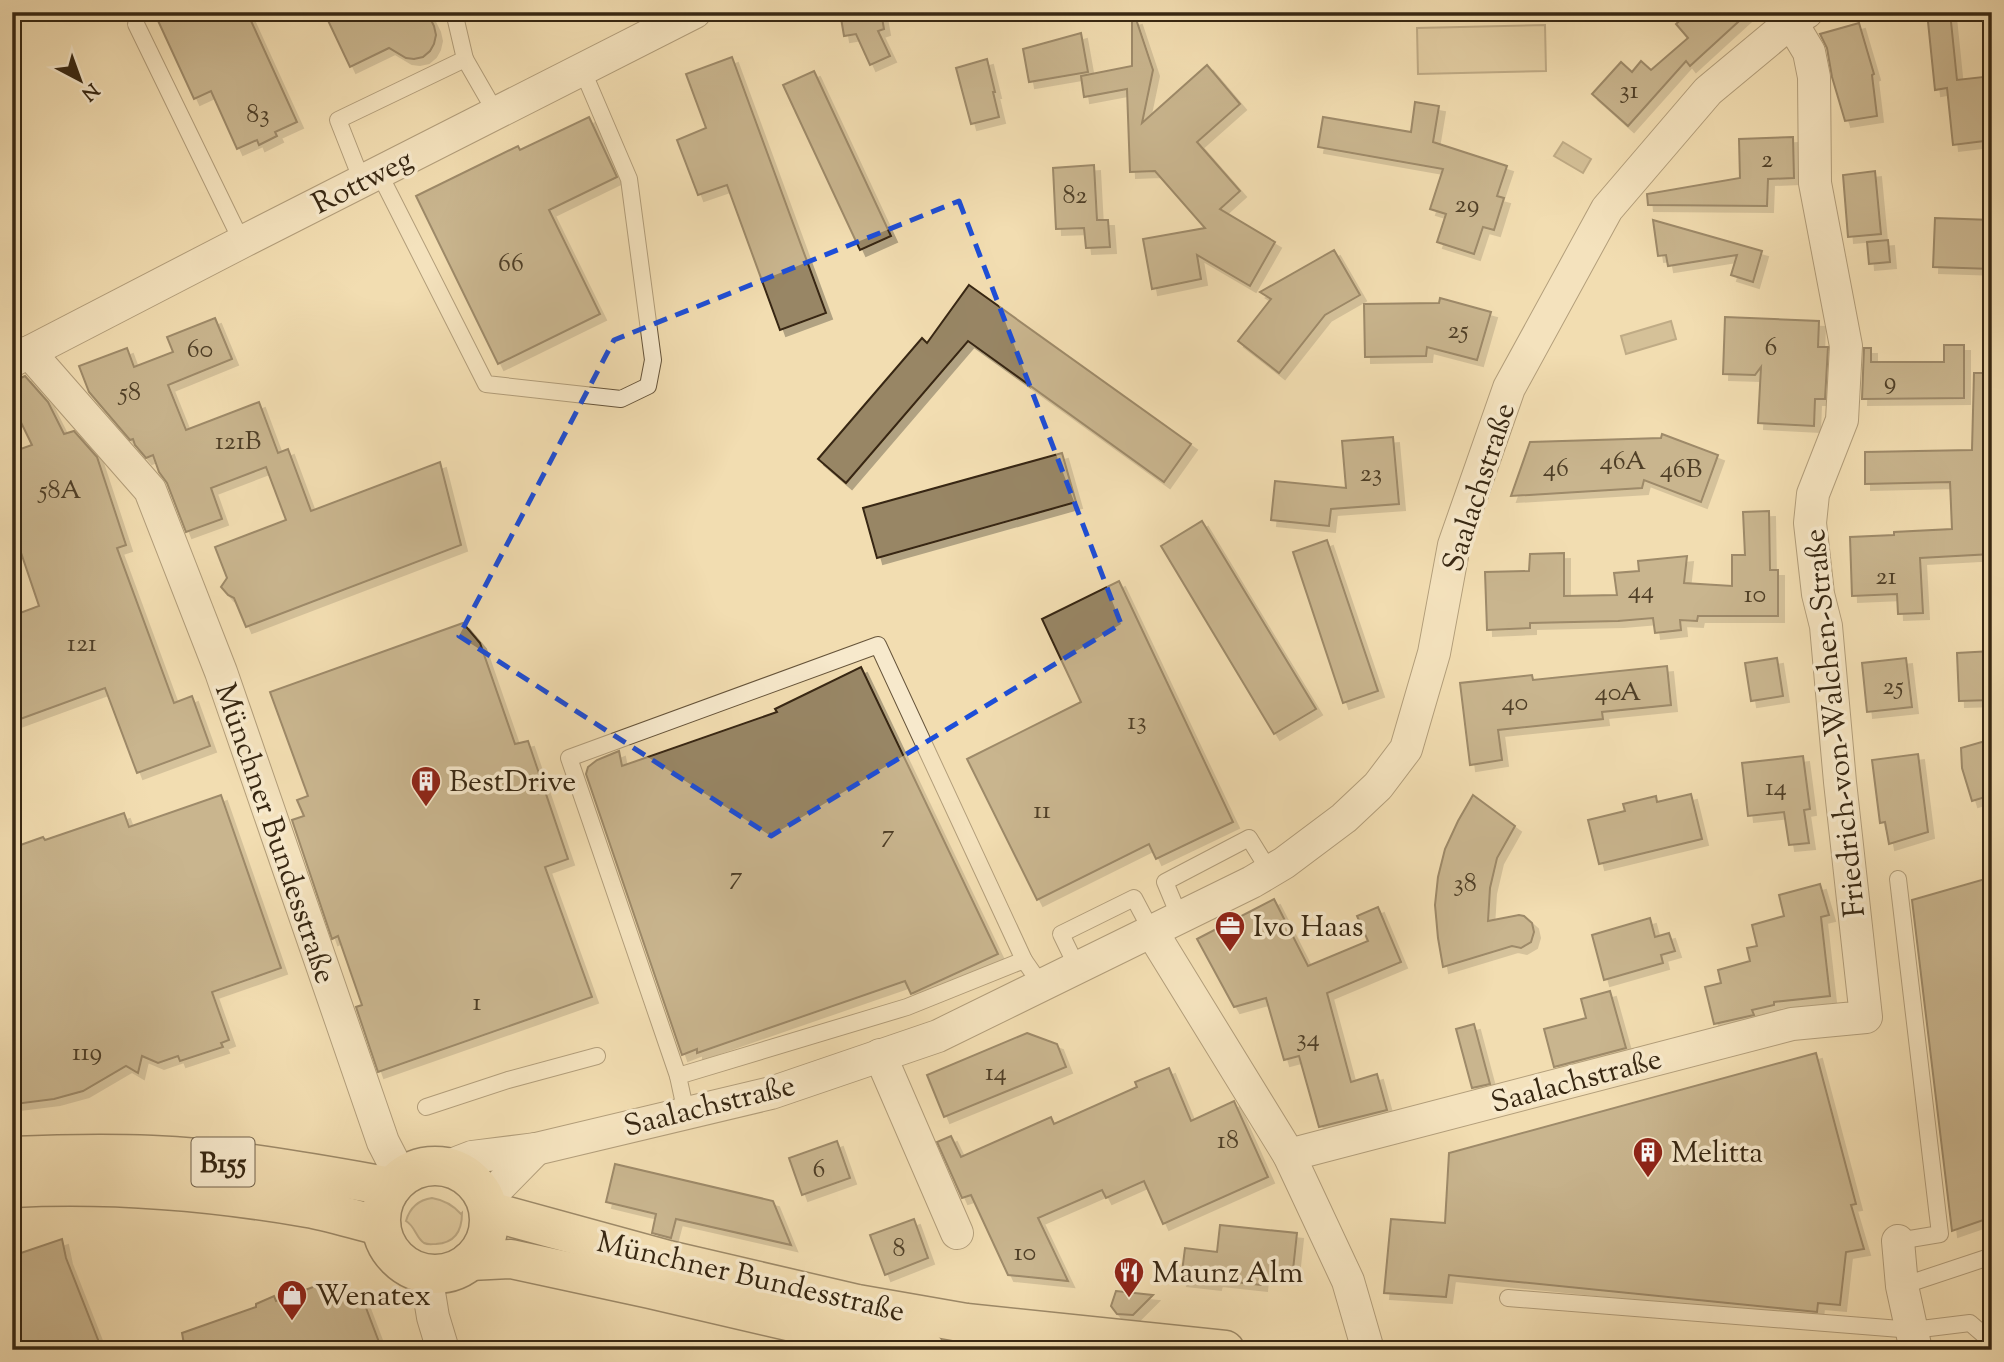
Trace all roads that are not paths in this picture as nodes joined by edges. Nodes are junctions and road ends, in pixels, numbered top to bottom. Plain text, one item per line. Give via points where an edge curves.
1 (454, 12) edge
2 (695, 12) edge
3 (1799, 17) edge
4 (136, 24) dead end
5 (466, 59) junction
6 (582, 69) junction
7 (496, 113) junction
8 (371, 177) junction
9 (242, 242) junction
10 (21, 356) edge
11 (150, 490) joint
12 (1898, 879) dead end
13 (1152, 932) junction
14 (1024, 960) junction
15 (1042, 986) junction
16 (1866, 1017) joint
17 (880, 1055) junction
18 (597, 1056) dead end
19 (677, 1076) junction
20 (426, 1107) dead end
21 (686, 1113) junction
22 (536, 1149) junction
23 (1289, 1155) junction
24 (12, 1156) edge
25 (446, 1167) junction
26 (397, 1182) junction
27 (12, 1188) edge
28 (487, 1205) junction
29 (381, 1226) junction
30 (957, 1233) dead end
31 (1898, 1241) joint
32 (1992, 1256) edge
33 (470, 1261) junction
34 (426, 1274) junction
35 (1902, 1286) junction
36 (1508, 1298) dead end
37 (1915, 1340) edge
38 (1992, 1342) edge
39 (443, 1350) edge
40 (925, 1350) edge
41 (1225, 1350) edge
42 (1368, 1350) edge

1 - 5 lane
2 - 6 street, Rottweg
3 - 13 street, Saalachstraße via 1708,91 1607,209 1509,388 1454,545 1434,653 1406,749 1344,818 1270,872
3 - 16 street, Friedrich-von-Walchen-Straße via 1814,77 1815,183 1846,346 1842,420 1813,494 1810,523 1826,626
4 - 9 lane
5 - 7 lane
5 - 8 lane via 338,120
6 - 7 street, Rottweg
6 - 8 lane via 629,179 653,360 648,386 621,399 486,384
7 - 8 street, Rottweg
8 - 9 street, Rottweg
9 - 10 street, Rottweg
10 - 11 street, Rottweg
11 - 26 street, Münchner Bundesstraße via 221,672
12 - 31 lane via 1940,1234
13 - 15 street, Saalachstraße
13 - 23 street
14 - 15 lane
14 - 19 lane via 907,1006
14 - 19 lane via 878,645 569,758
15 - 17 street, Saalachstraße via 938,1036
16 - 23 street, Saalachstraße via 1792,1024
17 - 21 street, Saalachstraße via 771,1093
17 - 30 street
18 - 20 lane
19 - 21 lane
21 - 22 street, Saalachstraße
22 - 25 street, Saalachstraße via 472,1157
22 - 28 street
23 - 42 street via 1349,1281
24 - 26 main road, B155 via 154,1155
25 - 26 main road via 423,1167
25 - 28 main road via 463,1173 476,1185
26 - 29 main road via 385,1199
27 - 29 main road, B155 via 81,1186 222,1196 305,1207
28 - 33 main road via 488,1229 482,1247
28 - 41 main road, Münchner Bundesstraße via 668,1260 857,1304 966,1323
29 - 34 main road via 396,1258
31 - 35 street
32 - 35 lane
33 - 34 main road via 442,1274
33 - 40 main road, Münchner Bundesstraße via 511,1259
34 - 39 street
35 - 37 street
36 - 37 lane
37 - 38 lane via 1969,1323

